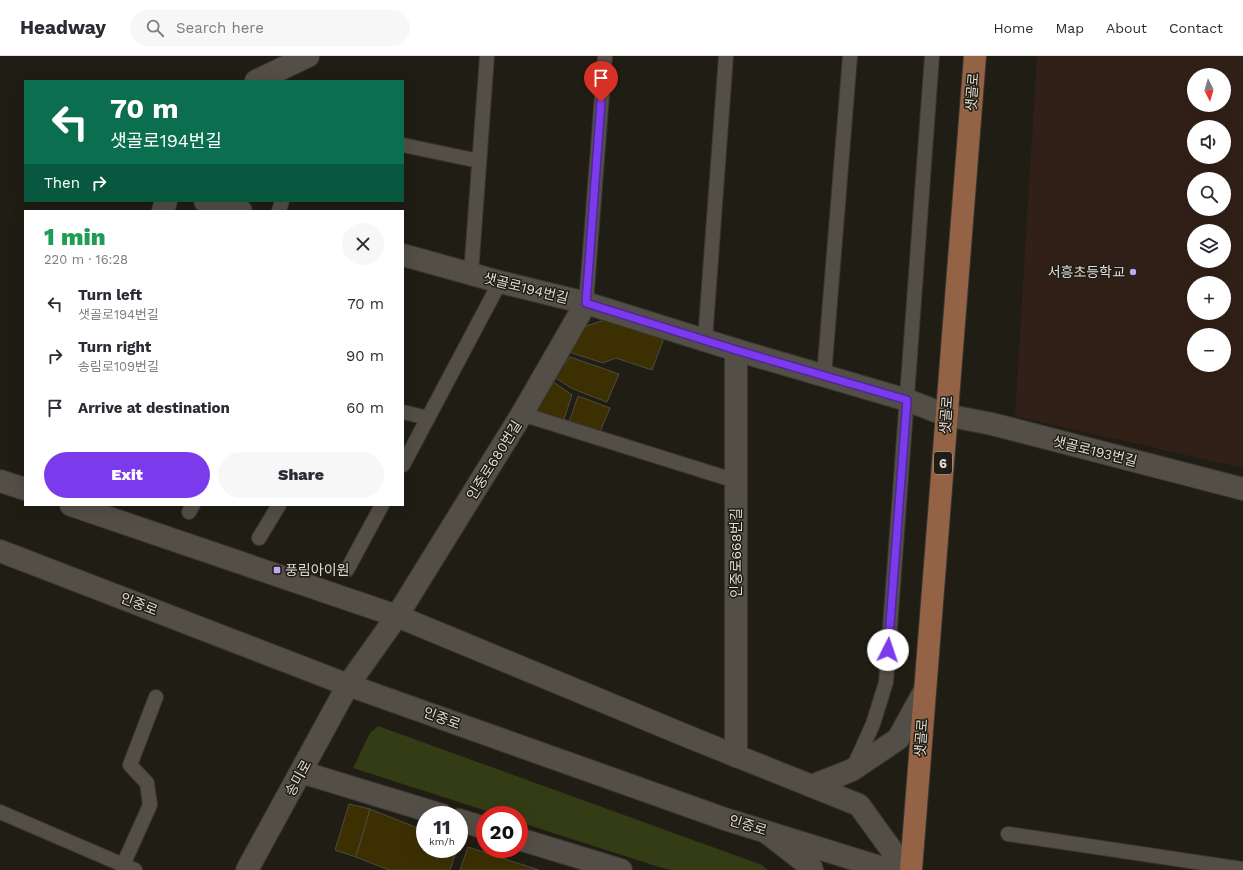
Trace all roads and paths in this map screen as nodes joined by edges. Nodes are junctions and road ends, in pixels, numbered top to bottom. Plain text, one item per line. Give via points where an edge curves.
1 (308, 56) edge
2 (487, 56) edge
3 (605, 56) edge
4 (726, 56) edge
5 (850, 56) edge
6 (932, 56) edge
7 (974, 56) edge
8 (258, 80) edge
9 (404, 145) edge
10 (479, 161) junction
11 (208, 202) edge
12 (235, 210) edge
13 (404, 258) edge
14 (471, 274) junction
15 (500, 282) junction
16 (586, 303) junction
17 (705, 340) junction
18 (736, 350) junction
19 (824, 376) junction
20 (907, 400) junction
21 (404, 412) edge
22 (522, 414) junction
23 (946, 415) junction
24 (428, 418) junction
25 (404, 463) edge
26 (0, 481) edge
27 (736, 481) junction
28 (24, 489) edge
29 (1243, 489) edge
30 (74, 506) edge
31 (277, 506) edge
32 (381, 506) edge
33 (259, 538) dead end
34 (0, 551) edge
35 (347, 570) dead end
36 (397, 616) junction
37 (348, 685) junction
38 (925, 690) junction
39 (156, 698) dead end
40 (736, 756) junction
41 (852, 770) junction
42 (301, 772) junction
43 (812, 786) junction
44 (416, 807) edge
45 (0, 812) edge
46 (763, 830) junction
47 (1008, 834) dead end
48 (528, 842) edge
49 (129, 867) edge
50 (1243, 869) edge
51 (247, 870) edge
52 (621, 870) edge
53 (812, 870) edge
54 (889, 870) edge
55 (906, 870) edge
56 (911, 870) edge

1 - 8 street
2 - 10 lane
3 - 16 lane
4 - 17 lane
5 - 19 lane
6 - 20 lane
7 - 23 main road, 샛골로 / 6
9 - 10 lane
10 - 14 lane
11 - 12 street
13 - 14 street, 샛골로194번길
14 - 15 street, 샛골로194번길
15 - 16 street, 샛골로194번길
15 - 24 lane
16 - 17 street, 샛골로194번길
16 - 22 street, 인중로680번길
17 - 18 street, 샛골로194번길
18 - 19 street, 샛골로194번길
18 - 27 street, 인중로668번길
19 - 20 street, 샛골로194번길
20 - 23 street, 샛골로194번길
20 - 41 lane via 886,682 874,724
21 - 24 lane
22 - 27 lane
22 - 36 street, 인중로680번길
23 - 29 street, 샛골로193번길 via 992,424
23 - 38 main road, 샛골로 / 6
24 - 25 lane
26 - 28 street
27 - 40 street, 인중로668번길
30 - 36 street
31 - 33 lane
32 - 35 lane
34 - 37 street, 인중로
36 - 37 street, 인중로680번길
36 - 40 street
37 - 42 street, 송미로
37 - 46 street, 인중로
38 - 41 street via 898,739
38 - 56 main road, 샛골로 / 6
39 - 49 lane via 130,765 147,783 150,805
40 - 43 street
41 - 43 street
42 - 44 street
42 - 51 street, 송미로
43 - 55 street via 859,805
45 - 49 lane
46 - 53 street
46 - 54 street, 인중로
47 - 50 lane
48 - 52 street

